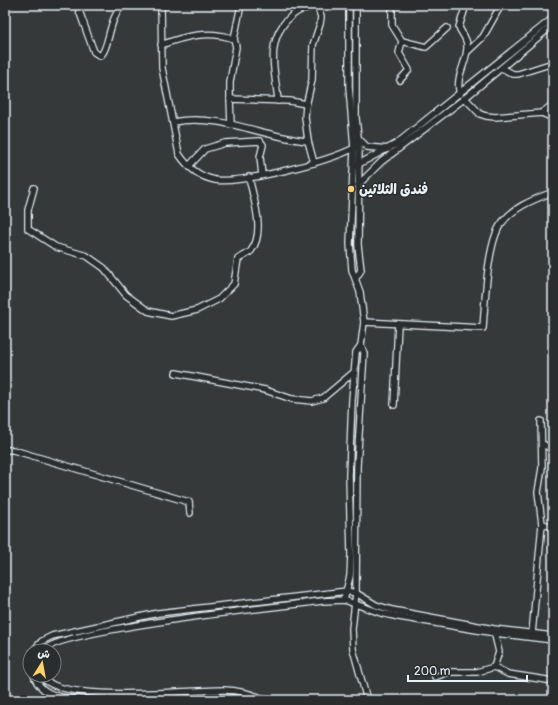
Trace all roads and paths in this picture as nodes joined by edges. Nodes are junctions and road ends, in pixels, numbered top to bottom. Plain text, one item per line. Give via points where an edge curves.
1 (77, 5) edge
2 (124, 5) edge
3 (160, 5) edge
4 (241, 5) edge
5 (317, 5) edge
6 (349, 5) edge
7 (356, 5) edge
8 (392, 5) edge
9 (466, 5) edge
10 (502, 5) edge
11 (553, 18) edge
12 (553, 25) edge
13 (446, 28) dead end
14 (234, 39) junction
15 (402, 41) junction
16 (161, 45) junction
17 (467, 52) junction
18 (553, 63) edge
19 (502, 68) junction
20 (400, 80) dead end
21 (460, 94) junction
22 (465, 98) junction
23 (230, 99) junction
24 (278, 101) junction
25 (306, 104) junction
26 (553, 104) edge
27 (542, 113) junction
28 (553, 118) edge
29 (173, 122) junction
30 (231, 125) junction
31 (358, 138) junction
32 (308, 141) junction
33 (357, 147) junction
34 (389, 149) junction
35 (314, 163) junction
36 (189, 166) junction
37 (356, 166) junction
38 (262, 175) junction
39 (249, 177) junction
40 (359, 184) junction
41 (34, 188) dead end
42 (353, 189) junction
43 (553, 192) edge
44 (356, 278) junction
45 (364, 322) junction
46 (398, 324) junction
47 (361, 345) junction
48 (354, 372) junction
49 (176, 373) dead end
50 (394, 405) dead end
51 (541, 421) dead end
52 (542, 444) junction
53 (553, 449) edge
54 (5, 450) edge
55 (190, 513) dead end
56 (542, 524) junction
57 (553, 527) edge
58 (347, 591) junction
59 (356, 592) junction
60 (344, 600) junction
61 (355, 603) junction
62 (494, 631) junction
63 (532, 634) junction
64 (553, 636) edge
65 (553, 640) edge
66 (40, 643) edge
67 (57, 643) edge
68 (494, 667) junction
69 (435, 677) dead end
70 (545, 680) junction
71 (553, 681) edge
72 (38, 683) edge
73 (47, 683) edge
74 (553, 684) edge
75 (95, 700) edge
76 (189, 700) edge
77 (249, 700) edge
78 (268, 700) edge
79 (368, 700) edge

1 - 2 street via 94,52 100,56 104,51 111,24
3 - 16 street
4 - 14 street
5 - 24 street via 297,10 288,17 274,39 272,49
5 - 25 street via 321,17 313,44 312,80
6 - 33 street via 349,87
7 - 31 street
8 - 15 street via 392,25
9 - 17 street via 459,27 466,40
10 - 17 street via 483,37
11 - 21 street
12 - 19 street
13 - 15 street via 426,47
14 - 16 street via 210,34 194,35
14 - 23 street via 236,47
15 - 20 street via 399,53 409,70
16 - 29 street via 162,68
17 - 21 street via 459,79
18 - 19 street via 518,74
19 - 22 street
21 - 34 street
22 - 27 street via 480,114 486,116
22 - 40 street via 381,162
23 - 24 street
23 - 30 street
24 - 25 street
25 - 32 street
26 - 27 street
27 - 28 street
29 - 30 street via 196,120
29 - 36 street via 179,154
30 - 32 street
31 - 33 street
31 - 34 street via 367,147
32 - 35 street
33 - 35 street
33 - 37 street
34 - 37 street
35 - 38 street
36 - 38 street via 205,149 225,143 260,141 263,145 260,157
36 - 39 street via 204,177 216,180
37 - 40 street
37 - 42 street
38 - 39 street
39 - 41 street via 258,238 251,252 238,259 234,284 220,299 197,310 171,316 148,310 126,295 104,268 87,256 56,247 28,229 28,210
40 - 42 street
40 - 44 street via 358,245 361,270
42 - 44 street via 350,244 352,270
43 - 46 street via 528,202 501,224 494,243 483,328
44 - 45 street
45 - 46 street
45 - 47 street
46 - 50 street
47 - 48 street via 356,352
47 - 59 street via 364,353 357,466
48 - 49 street via 323,398 312,401 292,399 265,390
48 - 58 street via 350,475 351,555
51 - 52 street
52 - 53 street
52 - 56 street via 538,492
54 - 55 street via 13,450 189,502
56 - 57 street
56 - 63 street
58 - 59 street
58 - 60 street
58 - 66 street via 158,613 52,636
59 - 61 street
59 - 62 street via 376,605 392,610
60 - 61 street
60 - 67 street via 174,618
61 - 62 street via 381,613
61 - 79 street via 353,650
62 - 63 street
62 - 65 street
62 - 68 street via 499,652
63 - 64 street
68 - 69 street via 477,672 448,672
68 - 70 street via 508,674
70 - 71 street
70 - 74 street
72 - 75 street via 48,693
73 - 78 street via 62,691 76,693 161,696 225,690 244,692
76 - 77 street via 225,697

